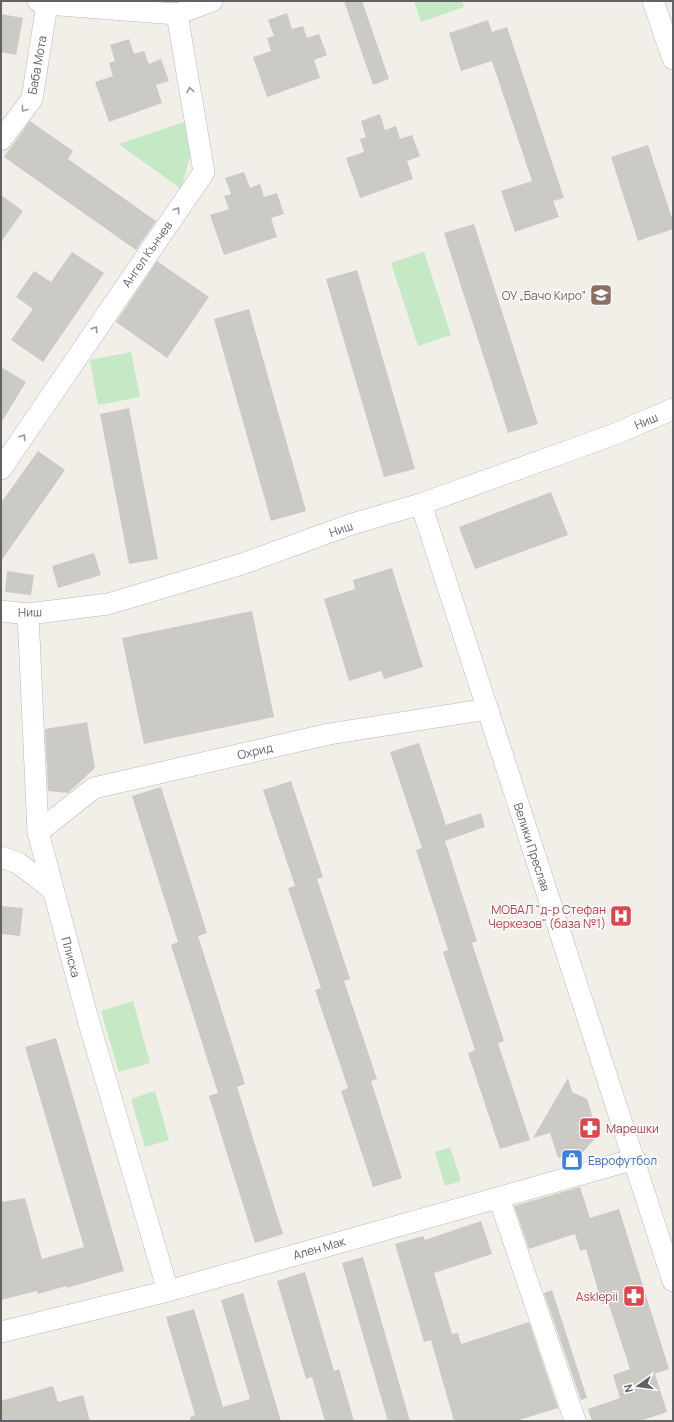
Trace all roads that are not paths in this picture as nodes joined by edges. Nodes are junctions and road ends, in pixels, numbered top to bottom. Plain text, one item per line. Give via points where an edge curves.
1 (212, 1) edge
2 (653, 1) edge
3 (42, 2) edge
4 (177, 14) junction
5 (673, 59) edge
6 (1, 140) edge
7 (673, 409) edge
8 (1, 469) edge
9 (421, 504) junction
10 (1, 611) edge
11 (28, 614) junction
12 (488, 709) junction
13 (38, 832) junction
14 (1, 857) edge
15 (53, 890) junction
16 (635, 1159) junction
17 (499, 1198) junction
18 (673, 1281) edge
19 (168, 1292) junction
20 (1, 1332) edge
21 (575, 1421) edge

1 - 4 street
2 - 5 street
3 - 4 street
3 -> 6 street, Баба Мота via 32,99
8 -> 4 street, Ангел Кънчев via 204,172
7 - 9 street, Ниш via 615,434
9 - 11 street, Ниш via 352,524 242,564 108,604
9 - 12 street, Велики Преслав
10 - 11 street, Ниш
11 - 13 street, Плиска
12 - 13 street, Охрид via 329,734 94,788
12 - 16 street, Велики Преслав
13 - 15 street, Плиска
14 - 15 street via 18,863
15 - 19 street, Плиска
16 - 17 street, Ален Мак
16 - 18 street, Велики Преслав
17 - 19 street, Ален Мак
17 - 21 street
19 - 20 street, Ален Мак

